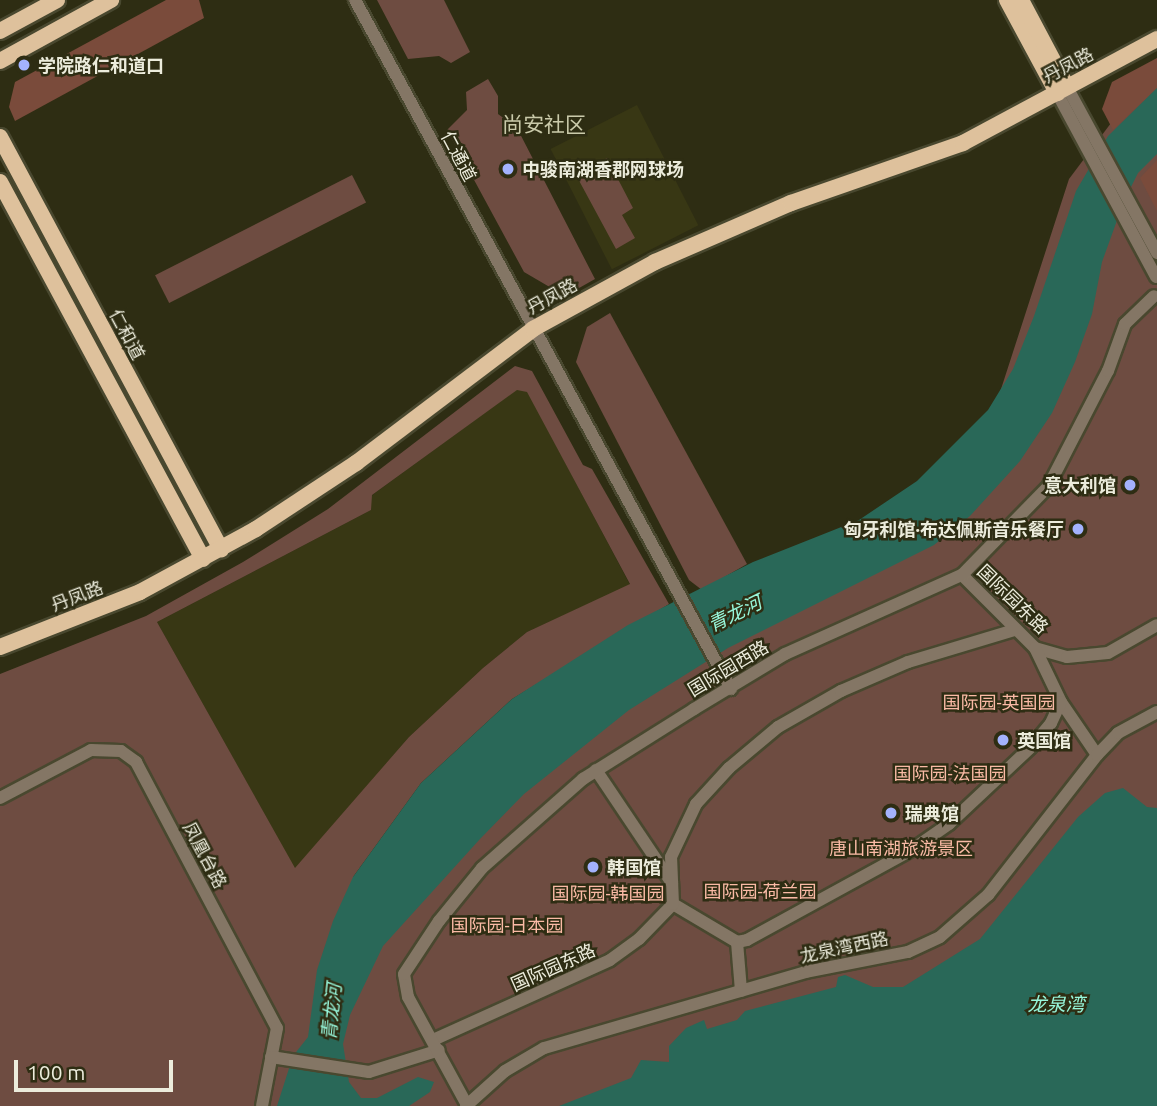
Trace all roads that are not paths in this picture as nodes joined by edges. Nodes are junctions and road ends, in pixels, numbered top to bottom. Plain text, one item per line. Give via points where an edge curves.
1 (57, 0) edge
2 (111, 0) edge
3 (355, 0) edge
4 (1007, 0) edge
5 (1021, 0) edge
6 (0, 30) edge
7 (1157, 39) edge
8 (0, 61) edge
9 (1062, 90) junction
10 (0, 137) edge
11 (0, 182) edge
12 (1134, 222) junction
13 (1157, 253) edge
14 (1157, 277) edge
15 (1156, 298) edge
16 (533, 329) junction
17 (221, 549) junction
18 (203, 559) junction
19 (962, 575) junction
20 (1157, 625) edge
21 (1015, 630) junction
22 (0, 647) edge
23 (1035, 648) junction
24 (730, 689) junction
25 (1061, 702) junction
26 (1157, 712) edge
27 (1097, 755) junction
28 (596, 770) junction
29 (0, 798) edge
30 (672, 883) junction
31 (673, 904) junction
32 (737, 942) junction
33 (741, 991) junction
34 (436, 1045) junction
35 (271, 1057) junction
36 (467, 1105) edge
37 (262, 1106) edge

1 - 6 main road
2 - 8 main road
3 - 16 street, 仁通道
4 - 9 main road
5 - 9 main road
7 - 9 main road, 丹凤路
9 - 12 street
9 - 16 main road, 丹凤路 via 925,160 792,203 702,240
10 - 17 main road, 仁和道
11 - 18 main road
12 - 13 street
12 - 14 street
14 - 15 street
15 - 19 street, 国际园西路 via 1125,324 1108,371 1048,487
16 - 17 main road, 丹凤路 via 342,472
16 - 24 street, 仁通道
17 - 18 main road, 丹凤路
18 - 22 main road, 丹凤路 via 140,592
19 - 21 street, 国际园东路
19 - 24 street, 国际园西路 via 827,633
20 - 23 street, 国际园东路 via 1092,657 1076,659
21 - 23 street, 国际园东路
21 - 30 street via 908,662 841,691 778,727 712,784 696,804 671,857
23 - 25 street
24 - 28 street, 国际园西路
25 - 27 street
25 - 32 street via 1031,747 949,824 881,866
26 - 27 street, 龙泉湾西路 via 1118,733
27 - 33 street, 龙泉湾西路 via 988,895 940,937 908,952 805,972
28 - 30 street
28 - 34 street, 国际园西路 via 482,868 408,964 408,997
29 - 35 street, 凤凰台路 via 91,750 121,751 136,762 277,1028
30 - 31 street
31 - 32 street
31 - 34 street, 国际园东路 via 639,939 610,960
32 - 33 street
33 - 36 street, 龙泉湾西路 via 544,1048 505,1071
34 - 35 street, 国际园东路 via 385,1069 351,1072
34 - 36 street, 国际园西路
35 - 37 street, 凤凰台路

